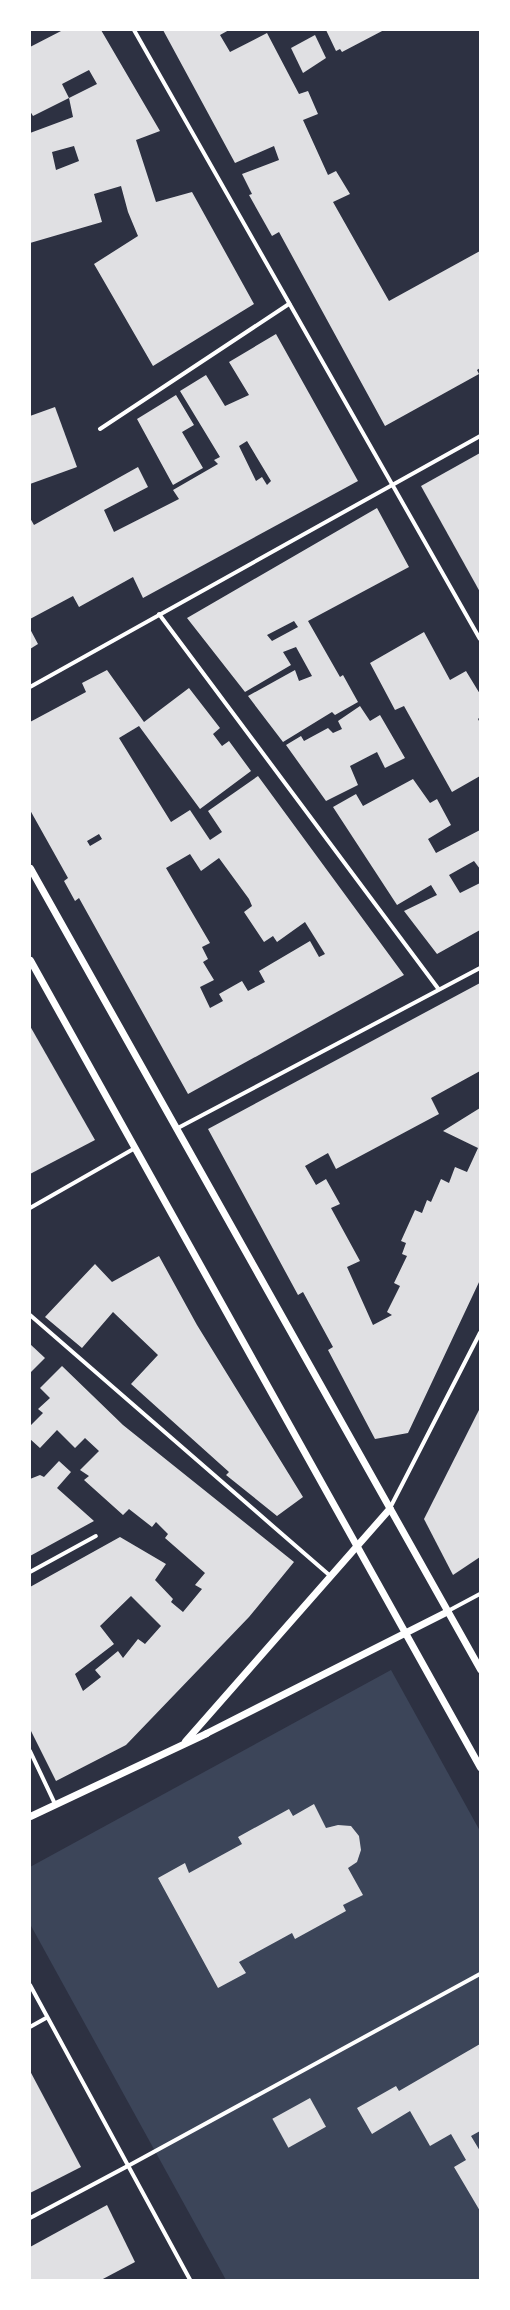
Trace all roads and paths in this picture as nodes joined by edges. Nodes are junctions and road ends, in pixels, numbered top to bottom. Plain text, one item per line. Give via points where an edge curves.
1 (134, 30) edge
2 (289, 304) junction
3 (100, 429) dead end
4 (480, 436) edge
5 (391, 484) junction
6 (159, 614) junction
7 (480, 639) edge
8 (30, 687) edge
9 (30, 868) edge
10 (30, 960) edge
11 (480, 968) edge
12 (439, 989) junction
13 (176, 1129) junction
14 (135, 1148) junction
15 (30, 1208) edge
16 (30, 1315) edge
17 (480, 1333) edge
18 (390, 1508) junction
19 (96, 1536) dead end
20 (356, 1546) junction
21 (30, 1572) edge
22 (330, 1576) junction
23 (480, 1594) edge
24 (448, 1611) junction
25 (405, 1632) junction
26 (480, 1669) edge
27 (182, 1744) junction
28 (30, 1751) edge
29 (480, 1767) edge
30 (55, 1804) junction
31 (30, 1816) edge
32 (480, 1974) edge
33 (30, 1985) edge
34 (46, 2018) junction
35 (30, 2027) edge
36 (128, 2166) junction
37 (30, 2218) edge
38 (190, 2280) edge

1 - 2 street
2 - 3 street
2 - 5 street
4 - 5 street
5 - 6 street
5 - 7 street
6 - 8 street
6 - 12 street
9 - 13 street
10 - 14 street
11 - 12 street
12 - 13 street
13 - 18 street
14 - 15 street
14 - 20 street
16 - 22 street
17 - 18 street
18 - 20 street
18 - 24 street
19 - 21 street
20 - 22 street
20 - 25 street
22 - 27 street
23 - 24 street
24 - 25 street
24 - 26 street
25 - 27 street
25 - 29 street
27 - 30 street
28 - 30 street
30 - 31 street
32 - 36 street
33 - 34 street
34 - 35 street
34 - 36 street
36 - 37 street
36 - 38 street

